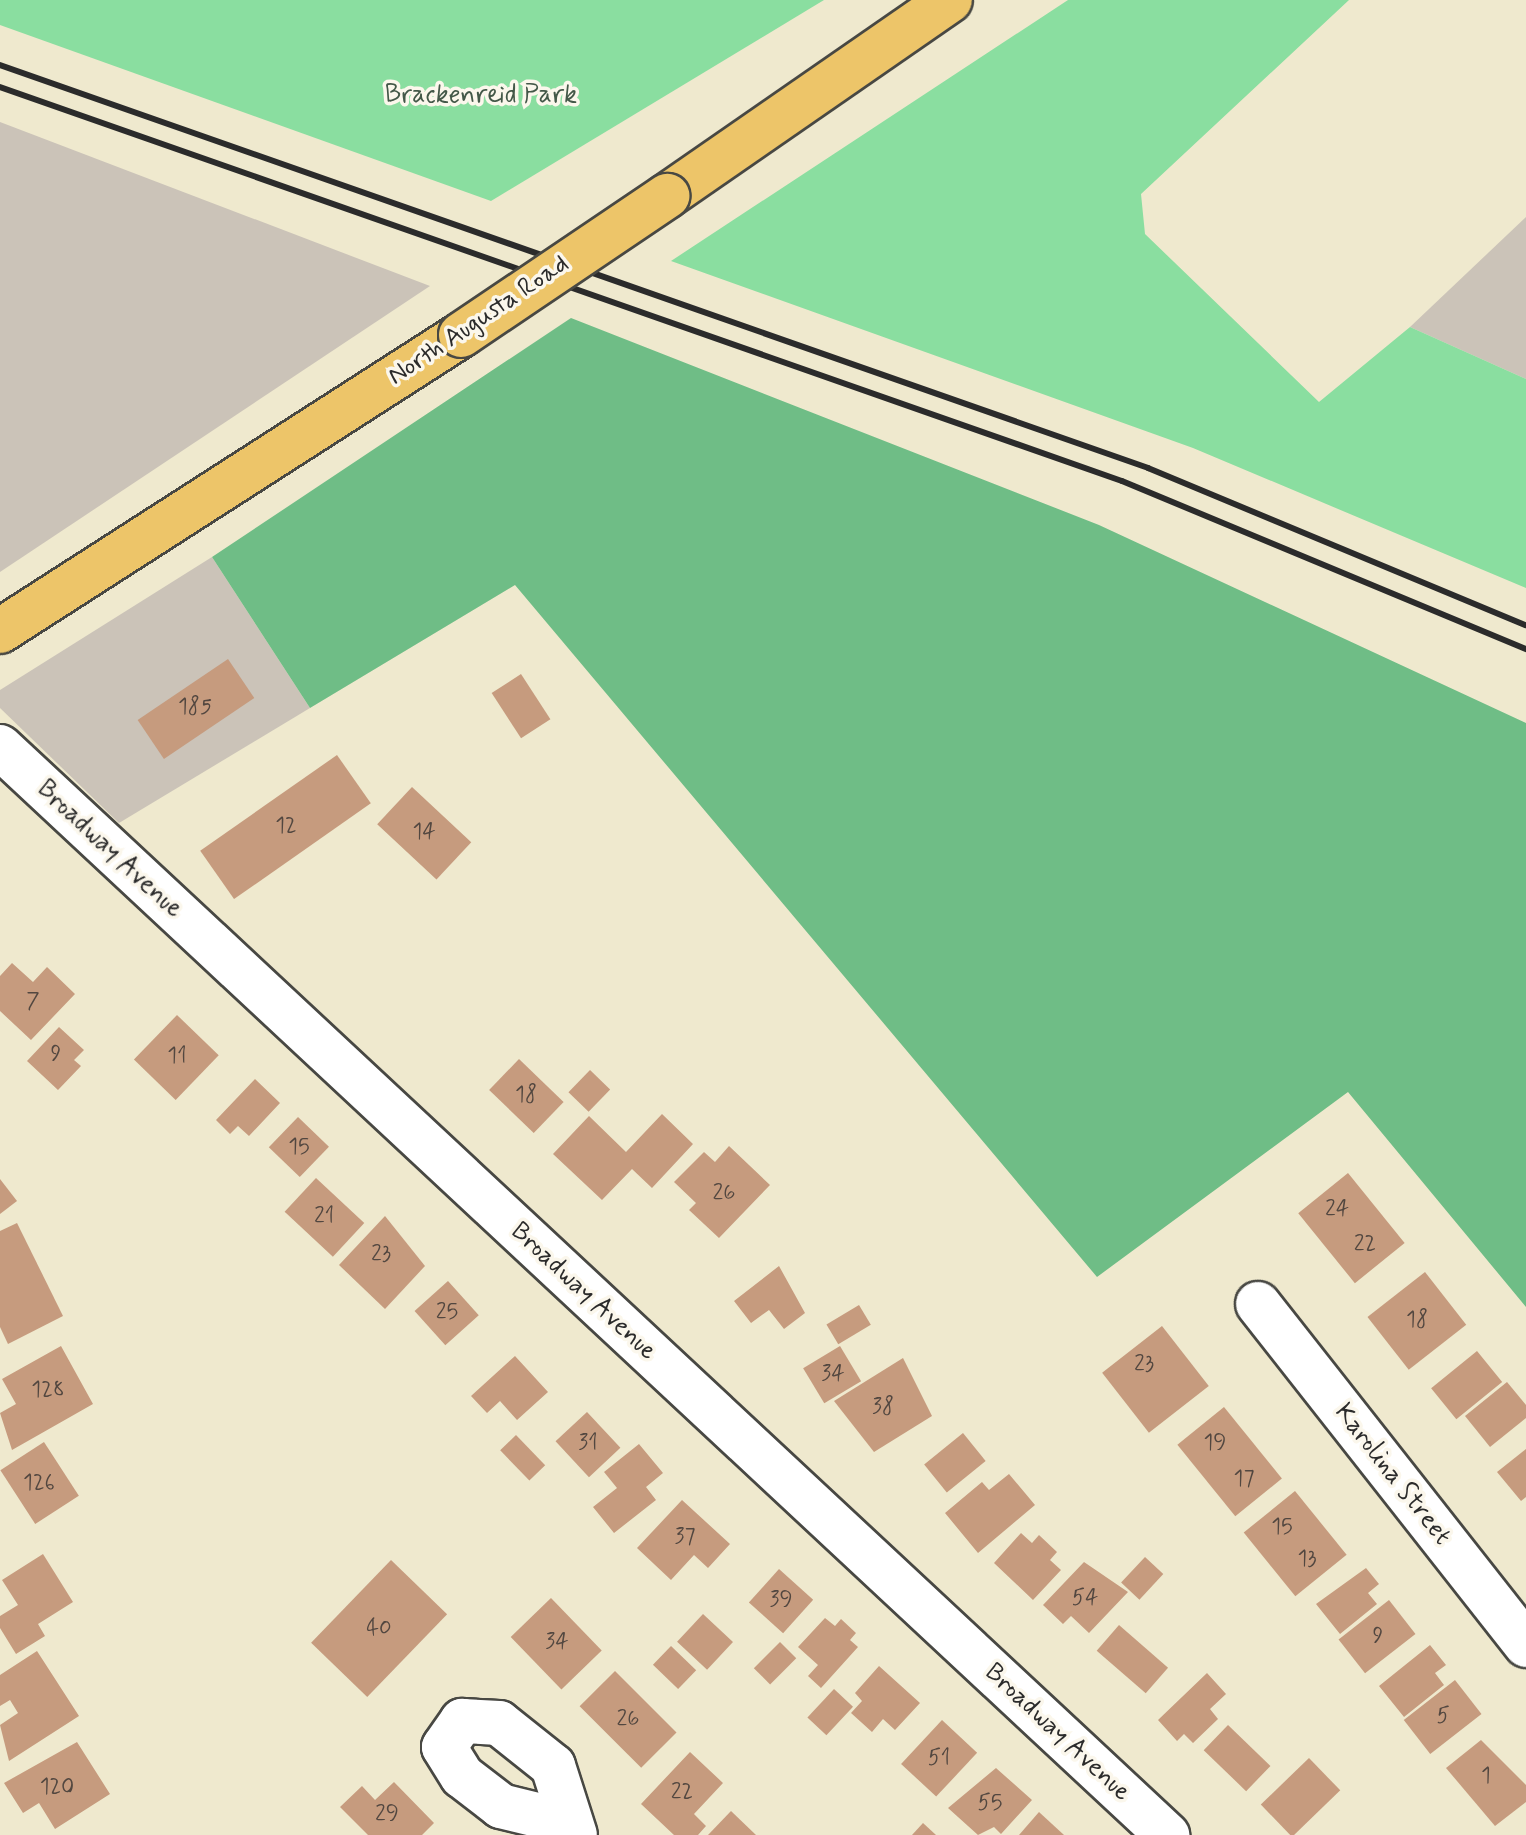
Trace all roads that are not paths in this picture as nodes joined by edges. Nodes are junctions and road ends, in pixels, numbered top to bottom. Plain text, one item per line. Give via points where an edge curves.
1 (950, 0) edge
2 (0, 631) edge
3 (0, 747) edge
4 (1258, 1304) dead end
5 (1526, 1645) edge
6 (1167, 1835) edge

1 - 2 main road, North Augusta Road, bridge via 461,335
3 - 6 street, Broadway Avenue
4 - 5 street, Karolina Street

